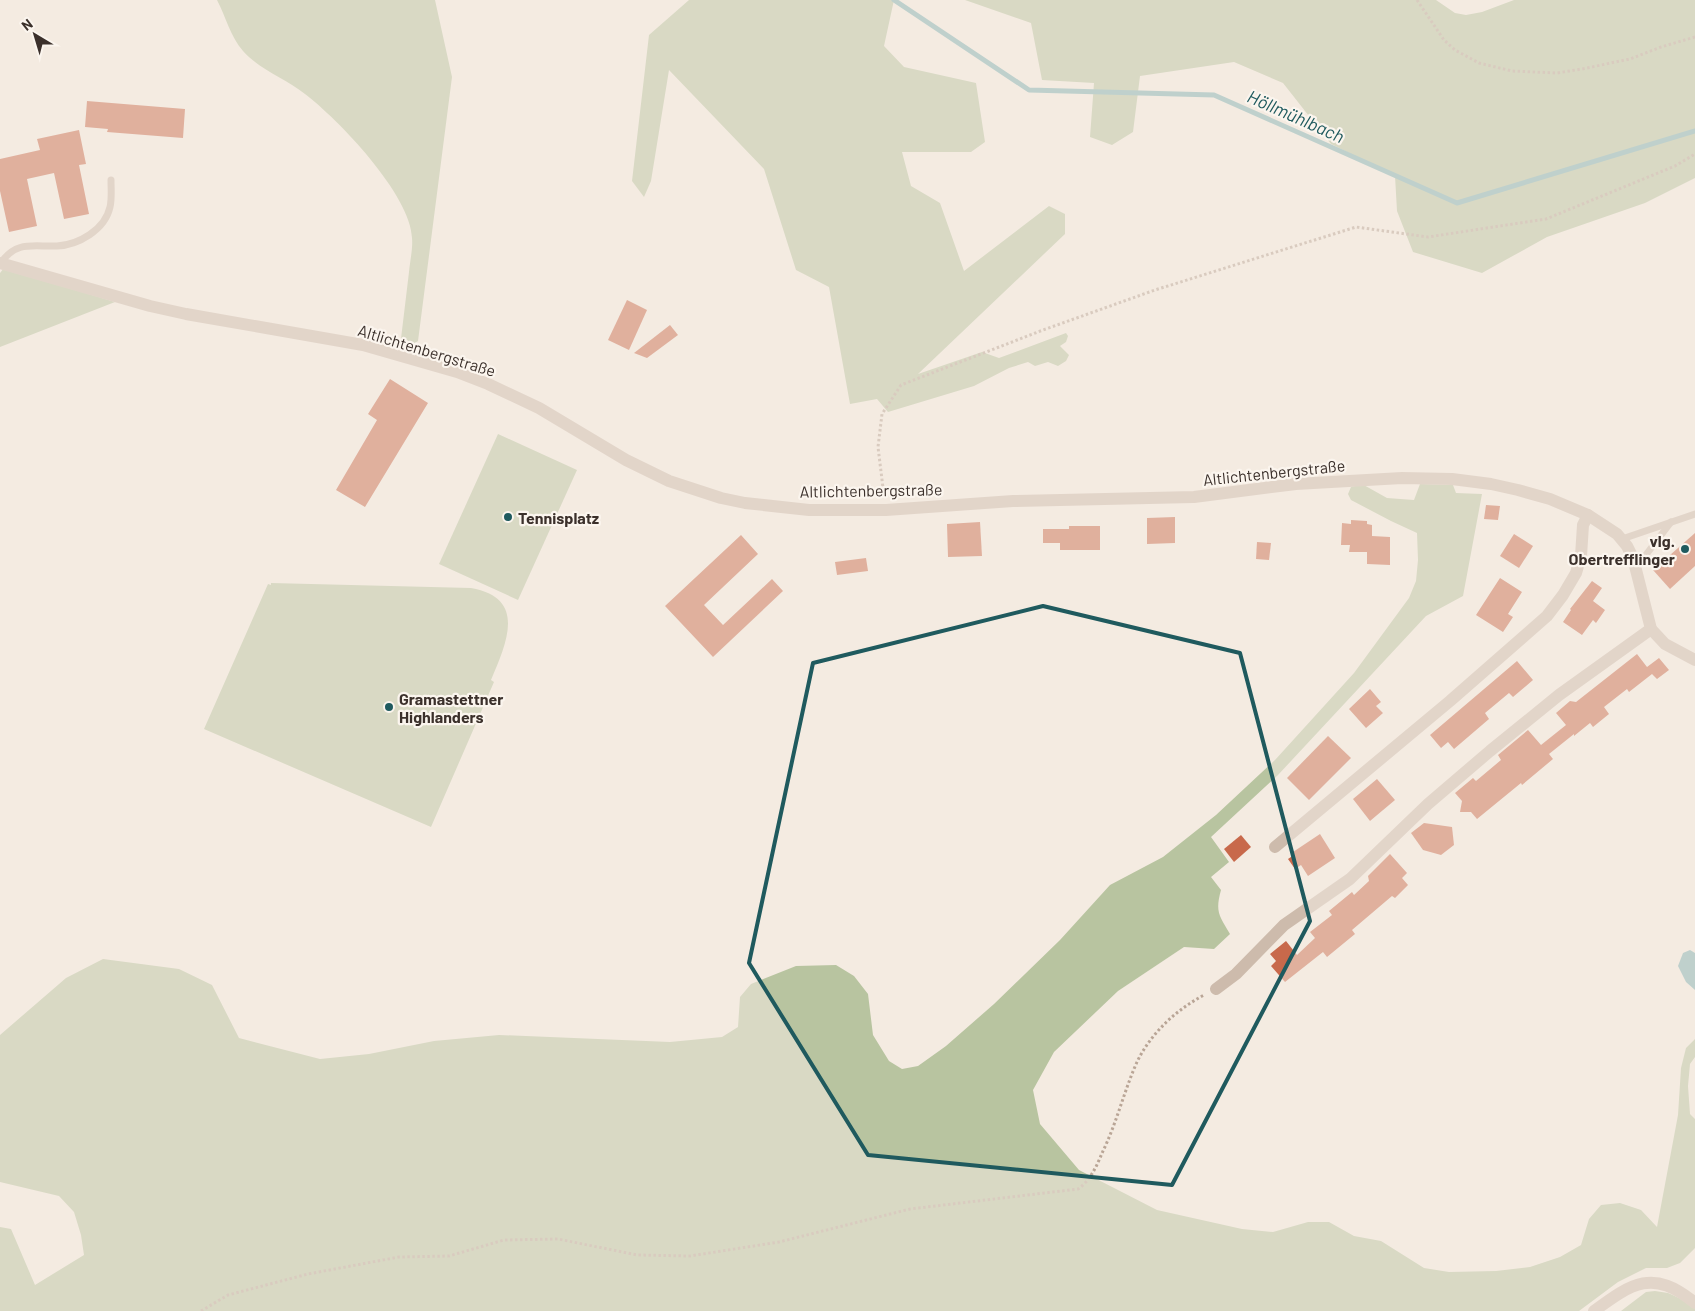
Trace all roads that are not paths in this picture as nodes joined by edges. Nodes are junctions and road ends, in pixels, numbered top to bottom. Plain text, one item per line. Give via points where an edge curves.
1 (111, 180) dead end
2 (1, 263) edge
3 (1695, 514) edge
4 (1588, 515) junction
5 (1671, 522) junction
6 (1622, 539) junction
7 (1635, 565) junction
8 (1651, 629) junction
9 (1695, 660) edge
10 (1275, 847) dead end
11 (1216, 989) road end
12 (1695, 1304) edge
13 (1594, 1311) edge

1 - 2 lane via 110,208 96,230 68,244 19,248
2 - 4 street, Altlichtenbergstraße via 150,306 363,345 457,372 522,400 653,474 745,503 809,510 886,510 1014,501 1194,496 1296,484 1431,478 1518,490
3 - 5 lane
4 - 6 street, Altlichtenbergstraße
4 - 10 street via 1583,525 1576,573 1547,616
5 - 6 lane
5 - 7 lane
6 - 7 street, Altlichtenbergstraße
7 - 8 street, Altlichtenbergstraße
8 - 9 street via 1665,644
8 - 11 street via 1559,695 1490,751 1350,879 1284,925 1236,974
12 - 13 street via 1673,1288 1648,1282 1626,1289

